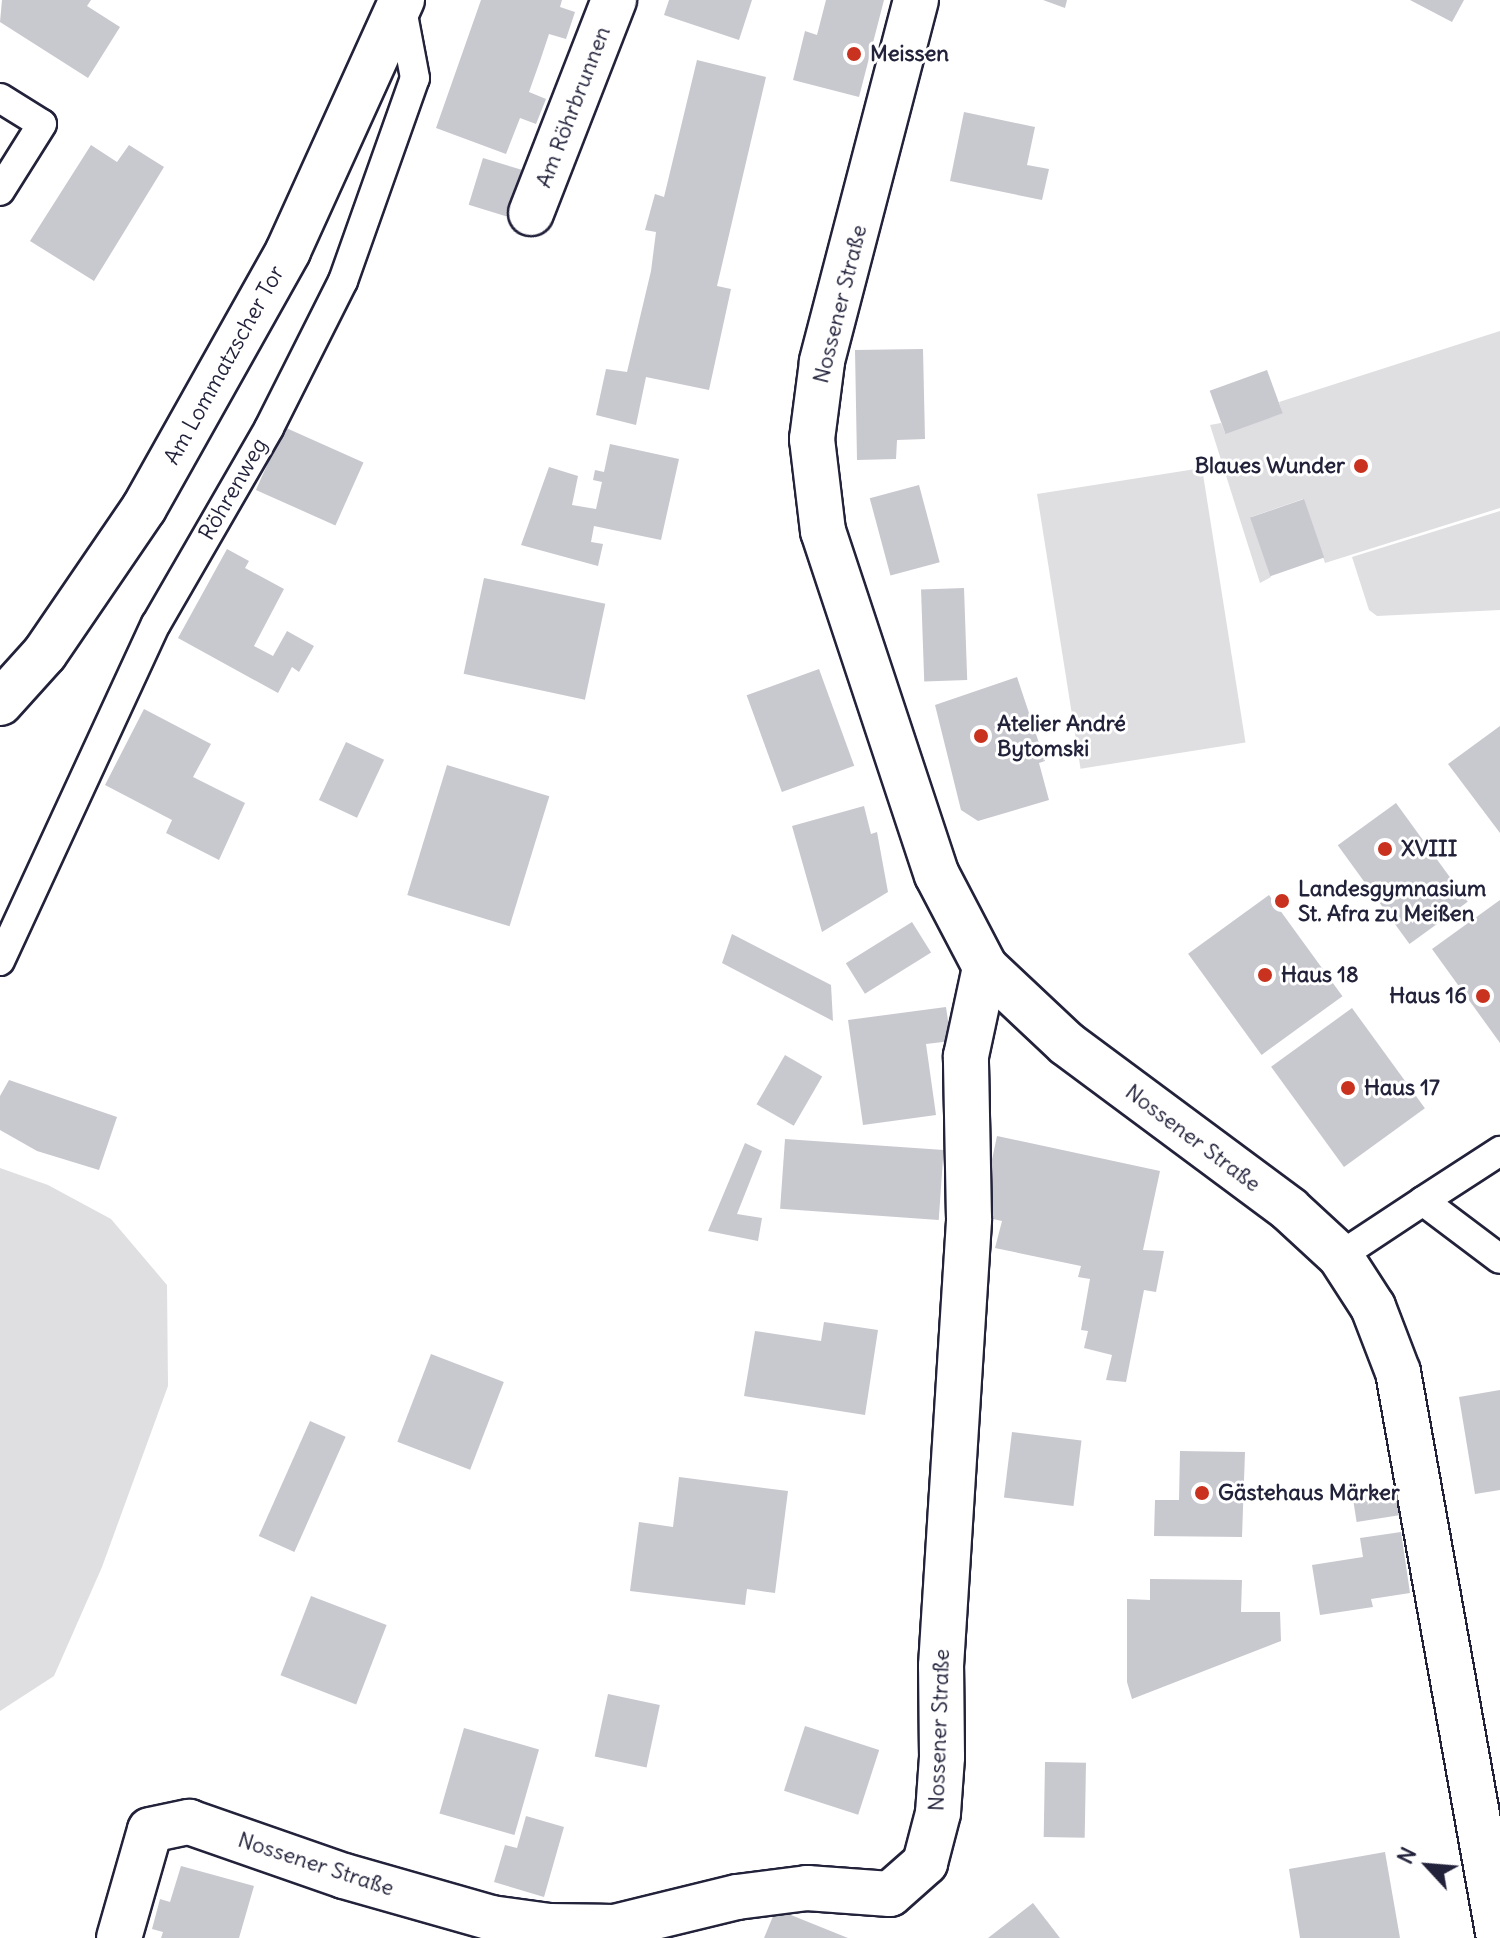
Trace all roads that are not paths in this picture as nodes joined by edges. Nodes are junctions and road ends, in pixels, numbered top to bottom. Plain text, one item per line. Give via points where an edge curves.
1 (614, 0) edge
2 (916, 0) edge
3 (402, 2) edge
4 (0, 98) edge
5 (0, 191) edge
6 (531, 213) dead end
7 (0, 703) edge
8 (0, 961) edge
9 (985, 967) junction
10 (1500, 1151) edge
11 (1423, 1201) junction
12 (1340, 1256) junction
13 (1500, 1259) edge
14 (119, 1938) edge
15 (1499, 1938) edge

1 - 6 street, Am Röhrbrunnen
2 - 9 street, Nossener Straße via 822,362 812,439 823,531 937,875
3 - 7 street, Am Lommatzscher Tor via 288,251 144,508 45,653
3 - 8 lane, Röhrenweg via 415,78 343,281 269,428 156,624
4 - 5 lane via 42,124
9 - 12 street, Nossener Straße via 1067,1044 1289,1209
9 - 14 street, Nossener Straße via 966,1056 969,1219 941,1666 942,1757 938,1813 925,1863 890,1894 807,1888 737,1897 614,1927 549,1926 491,1918 344,1876 189,1822 150,1830
10 - 11 lane
11 - 12 lane
11 - 13 lane
12 - 15 street, Nossener Straße via 1373,1307 1398,1372

